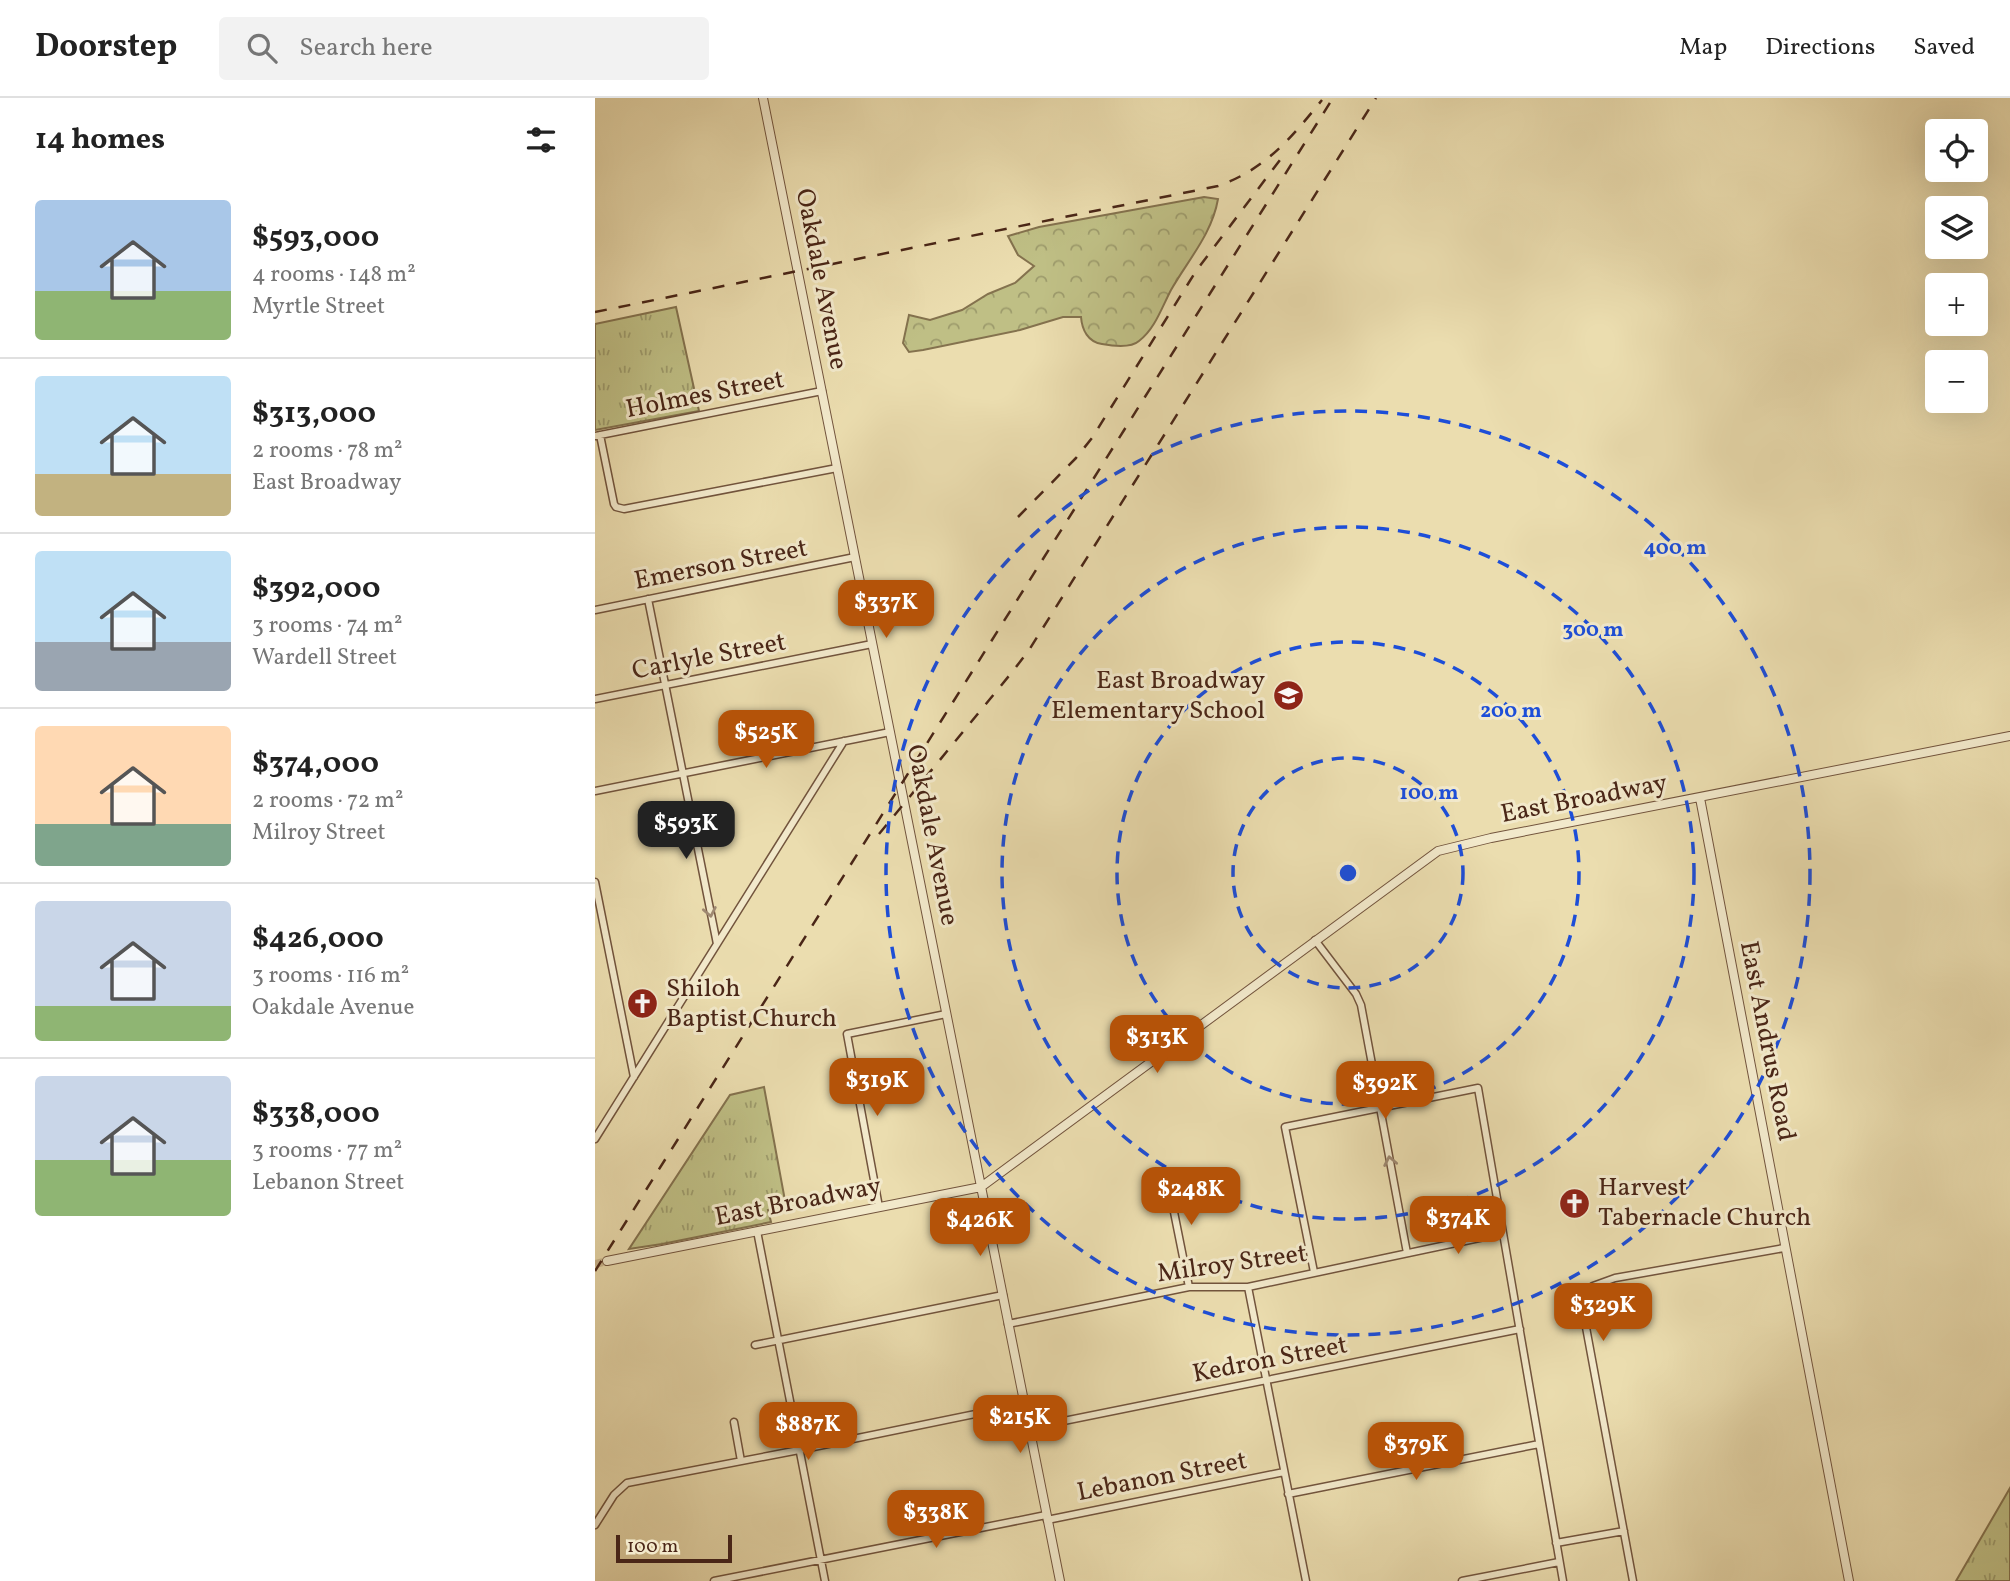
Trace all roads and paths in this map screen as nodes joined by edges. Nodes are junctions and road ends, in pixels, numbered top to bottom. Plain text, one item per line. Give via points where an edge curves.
1 (763, 98) edge
2 (822, 391) junction
3 (598, 435) edge
4 (837, 468) junction
5 (855, 557) junction
6 (648, 599) junction
7 (595, 610) edge
8 (872, 644) junction
9 (665, 685) junction
10 (595, 699) edge
11 (890, 732) junction
12 (2010, 736) edge
13 (844, 741) junction
14 (683, 773) junction
15 (595, 791) edge
16 (1700, 798) junction
17 (595, 882) edge
18 (1315, 940) junction
19 (717, 944) junction
20 (946, 1014) junction
21 (634, 1077) junction
22 (1380, 1108) junction
23 (595, 1139) edge
24 (1166, 1172) dead end
25 (981, 1187) junction
26 (879, 1207) junction
27 (757, 1231) junction
28 (1503, 1233) junction
29 (1784, 1248) junction
30 (1407, 1253) junction
31 (607, 1261) tunnel mouth
32 (1314, 1272) junction
33 (1189, 1287) junction
34 (1248, 1287) junction
35 (1003, 1295) junction
36 (1008, 1324) junction
37 (1520, 1329) junction
38 (778, 1341) junction
39 (755, 1345) dead end
40 (1265, 1380) junction
41 (1024, 1404) junction
42 (734, 1422) dead end
43 (1029, 1428) junction
44 (1539, 1444) junction
45 (799, 1450) junction
46 (741, 1461) junction
47 (1284, 1472) junction
48 (1288, 1494) junction
49 (1047, 1517) junction
50 (595, 1525) edge
51 (1624, 1531) junction
52 (1556, 1543) junction
53 (821, 1560) junction
54 (1559, 1562) junction
55 (714, 1581) edge
56 (825, 1581) edge
57 (1059, 1581) edge
58 (1306, 1581) edge
59 (1462, 1581) edge
60 (1563, 1581) edge
61 (1633, 1581) edge
62 (1849, 1581) edge

1 - 2 street, Oakdale Avenue
2 - 3 street, Holmes Street
2 - 4 street, Oakdale Avenue
3 - 4 street via 616,507 629,509
4 - 5 street, Oakdale Avenue
5 - 6 street, Emerson Street
5 - 8 street, Oakdale Avenue
6 - 7 street, Emerson Street
6 - 9 street
8 - 9 street, Carlyle Street
8 - 11 street, Oakdale Avenue
9 - 10 street, Carlyle Street
9 - 14 street
11 - 13 street
11 - 20 street, Oakdale Avenue
12 - 16 street, East Broadway
13 - 14 street
13 - 19 street
14 - 15 street
14 -> 19 street
16 - 18 street, East Broadway via 1438,851
16 - 29 street, East Andrus Road
17 - 21 street
18 - 22 street via 1361,1004
18 - 25 street, East Broadway
19 - 21 street
20 - 25 street, Oakdale Avenue
20 - 26 street via 847,1034
21 - 23 street
22 - 28 street via 1478,1088
30 -> 22 street
22 - 32 street via 1285,1127
24 - 33 street
25 - 26 street, East Broadway
25 - 35 street, Oakdale Avenue
26 - 27 street, East Broadway
27 - 31 street, East Broadway
27 - 38 street
28 - 30 street, Milroy Street
28 - 37 street
29 - 51 street via 1615,1278 1582,1294
29 - 62 street, East Andrus Road
30 - 32 street, Milroy Street
32 - 34 street, Milroy Street
33 - 34 street, Milroy Street
33 - 36 street, Milroy Street
34 - 40 street
35 - 36 street, Oakdale Avenue
35 - 38 street
36 - 41 street, Oakdale Avenue
37 - 40 street, Kedron Street
37 - 44 street
38 - 39 street
38 - 45 street
40 - 43 street, Kedron Street
40 - 47 street
41 - 43 street, Oakdale Avenue
41 - 45 street
42 - 46 street
43 - 49 street, Oakdale Avenue
44 - 48 street
44 - 52 street
45 - 46 street
45 - 53 street
46 - 50 street via 627,1483
47 - 48 street
47 - 49 street, Lebanon Street
48 - 58 street
49 - 53 street, Lebanon Street
49 - 57 street, Oakdale Avenue
51 - 52 street
51 - 61 street
52 - 54 street
53 - 55 street, Lebanon Street
53 - 56 street
54 - 59 street
54 - 60 street

